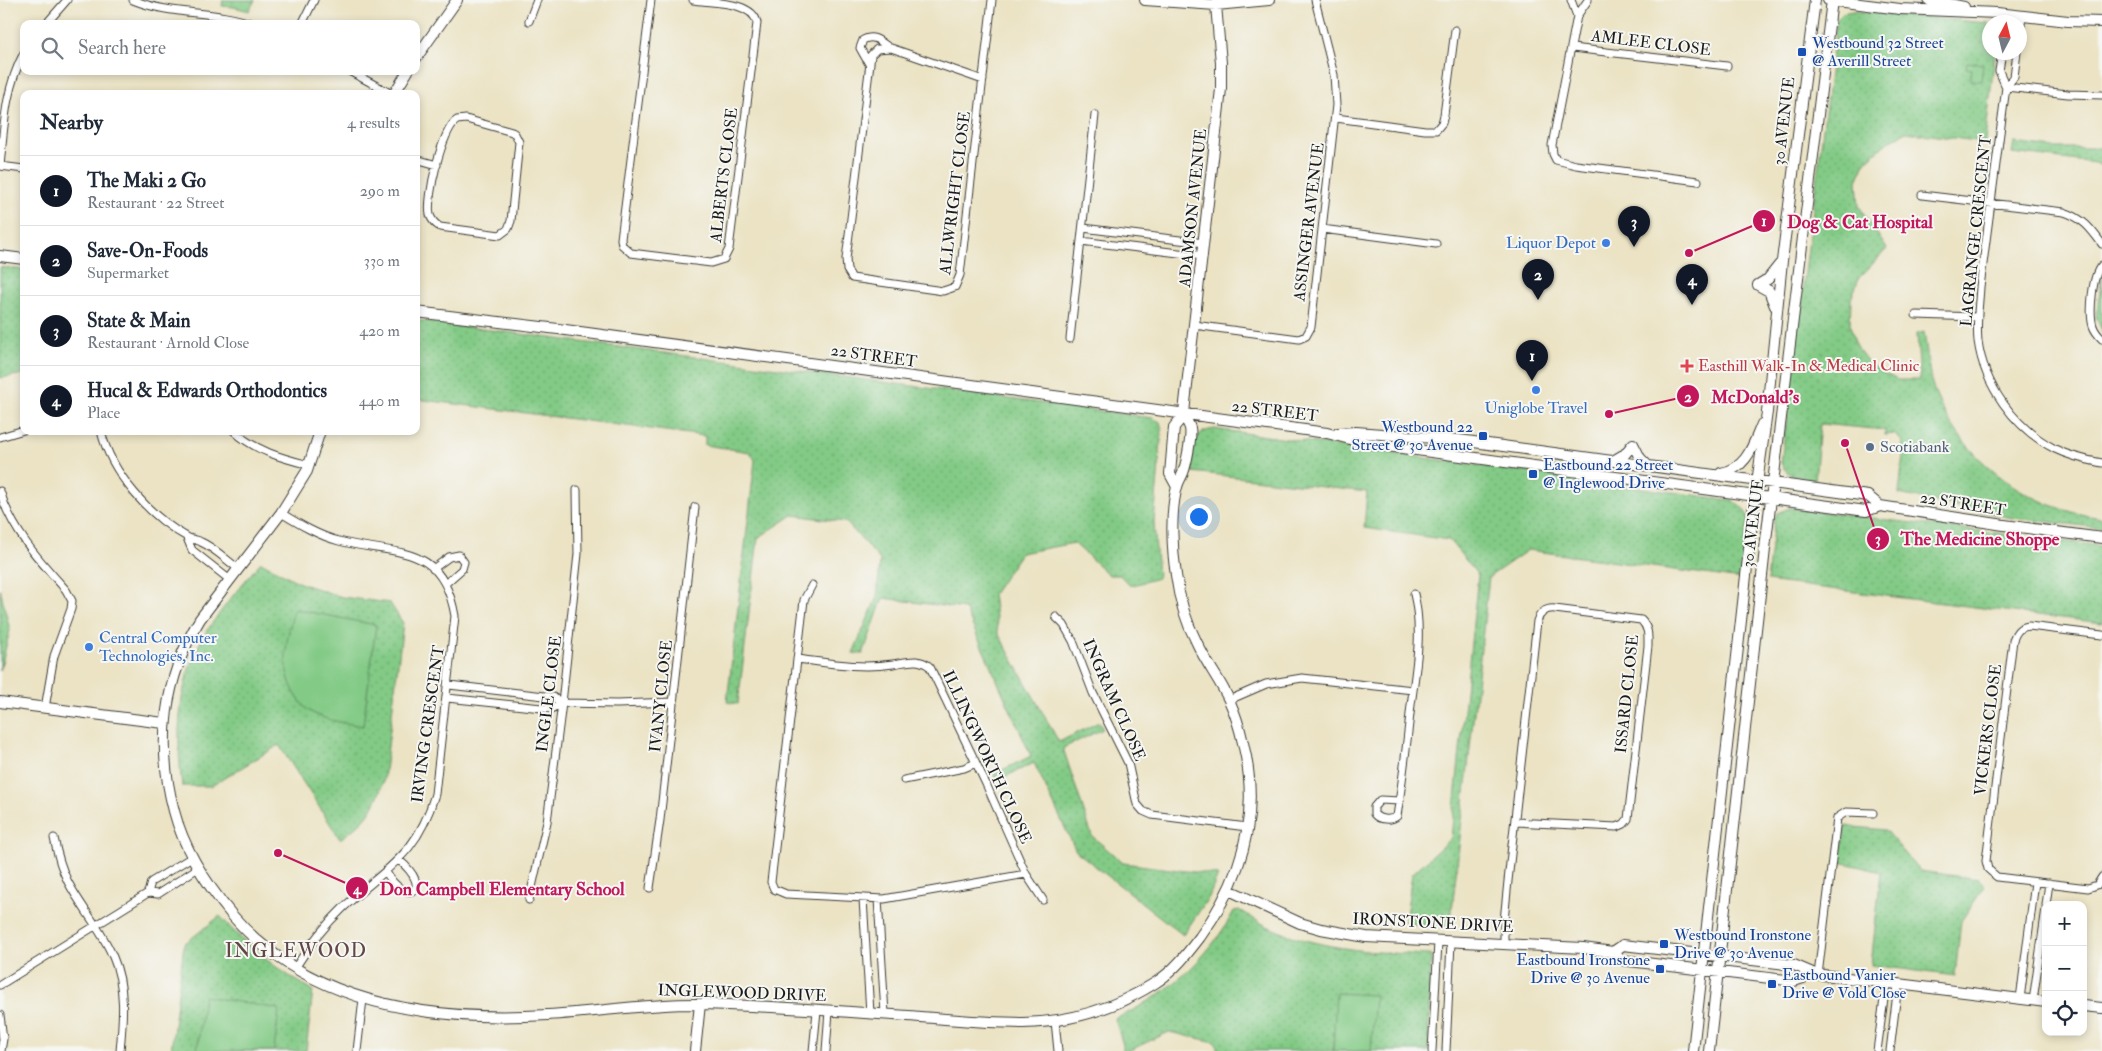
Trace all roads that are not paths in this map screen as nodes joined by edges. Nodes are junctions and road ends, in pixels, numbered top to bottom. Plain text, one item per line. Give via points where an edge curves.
1 (67, 0) edge
2 (133, 0) edge
3 (314, 0) edge
4 (537, 0) edge
5 (651, 0) edge
6 (693, 0) edge
7 (992, 0) edge
8 (1145, 0) edge
9 (1270, 0) edge
10 (1315, 0) edge
11 (1572, 0) edge
12 (1588, 0) edge
13 (1815, 0) edge
14 (1830, 0) edge
15 (1929, 0) edge
16 (454, 1) edge
17 (1216, 5) junction
18 (1982, 15) edge
19 (1994, 15) edge
20 (1578, 16) junction
21 (2027, 16) edge
22 (50, 20) edge
23 (239, 20) edge
24 (304, 20) edge
25 (529, 21) dead end
26 (2102, 22) edge
27 (1455, 30) dead end
28 (888, 47) junction
29 (1572, 48) junction
30 (420, 52) edge
31 (20, 60) edge
32 (2001, 60) edge
33 (2016, 60) edge
34 (869, 64) junction
35 (1726, 66) dead end
36 (357, 75) edge
37 (405, 75) edge
38 (983, 80) junction
39 (2006, 87) junction
40 (385, 90) edge
41 (396, 90) edge
42 (2102, 95) edge
43 (1095, 115) dead end
44 (1336, 118) junction
45 (420, 160) edge
46 (437, 165) junction
47 (0, 166) edge
48 (20, 168) edge
49 (1698, 181) dead end
50 (1922, 195) dead end
51 (1991, 203) junction
52 (1082, 228) junction
53 (1322, 229) junction
54 (1081, 241) junction
55 (1204, 243) junction
56 (1436, 244) dead end
57 (2102, 244) edge
58 (0, 256) edge
59 (1202, 256) junction
60 (20, 258) edge
61 (1782, 261) junction
62 (2102, 265) edge
63 (420, 312) edge
64 (1776, 313) junction
65 (1916, 315) dead end
66 (1977, 317) junction
67 (1194, 325) junction
68 (1070, 339) dead end
69 (2102, 339) edge
70 (1767, 412) junction
71 (1184, 415) junction
72 (20, 431) edge
73 (1327, 433) junction
74 (103, 435) edge
75 (240, 435) edge
76 (319, 435) edge
77 (0, 437) edge
78 (1613, 461) junction
79 (2102, 463) edge
80 (309, 465) junction
81 (1647, 465) junction
82 (1707, 474) junction
83 (1758, 480) junction
84 (1773, 482) junction
85 (1177, 487) junction
86 (577, 490) dead end
87 (0, 491) edge
88 (1755, 497) junction
89 (1771, 499) junction
90 (1880, 506) junction
91 (695, 507) dead end
92 (282, 512) junction
93 (188, 538) junction
94 (2102, 538) edge
95 (239, 569) junction
96 (432, 569) junction
97 (230, 580) junction
98 (445, 584) junction
99 (812, 585) dead end
100 (1414, 594) dead end
101 (1056, 617) dead end
102 (2102, 635) edge
103 (797, 660) junction
104 (449, 685) junction
105 (1413, 690) junction
106 (506, 692) junction
107 (447, 698) junction
108 (1229, 700) junction
109 (0, 702) edge
110 (674, 702) junction
111 (562, 703) junction
112 (504, 704) junction
113 (45, 708) junction
114 (164, 723) junction
115 (976, 763) junction
116 (904, 780) dead end
117 (1400, 801) dead end
118 (1873, 813) dead end
119 (1514, 822) junction
120 (1247, 827) junction
121 (54, 838) dead end
122 (192, 857) junction
123 (399, 860) junction
124 (198, 868) junction
125 (386, 872) junction
126 (1026, 874) junction
127 (2102, 877) edge
128 (2035, 882) junction
129 (2049, 883) junction
130 (650, 888) dead end
131 (1229, 890) junction
132 (148, 893) junction
133 (863, 899) junction
134 (878, 899) junction
135 (529, 900) dead end
136 (1043, 900) dead end
137 (2047, 901) edge
138 (95, 926) junction
139 (2042, 935) edge
140 (2028, 941) junction
141 (1438, 942) junction
142 (1451, 942) junction
143 (2041, 942) junction
144 (1504, 943) junction
145 (1613, 952) junction
146 (1704, 954) junction
147 (1720, 957) junction
148 (295, 968) junction
149 (1702, 970) junction
150 (1718, 972) junction
151 (1817, 974) junction
152 (1886, 984) junction
153 (0, 985) edge
154 (1898, 985) junction
155 (363, 999) junction
156 (2020, 999) junction
157 (2033, 1001) junction
158 (2042, 1002) edge
159 (700, 1004) junction
160 (2087, 1006) edge
161 (2102, 1008) edge
162 (817, 1011) junction
163 (829, 1012) junction
164 (870, 1014) junction
165 (885, 1014) junction
166 (0, 1015) edge
167 (1055, 1021) junction
168 (1878, 1048) edge
169 (1890, 1049) edge
170 (2, 1051) edge
171 (120, 1051) edge
172 (357, 1051) edge
173 (695, 1051) edge
174 (813, 1051) edge
175 (826, 1051) edge
176 (1058, 1051) edge
177 (1432, 1051) edge
178 (1446, 1051) edge
179 (1692, 1051) edge
180 (1710, 1051) edge

1 - 22 street
2 - 23 street via 156,8
3 - 24 street
4 - 25 street
5 - 6 street, ALBERTS CLOSE via 622,245 631,253 710,263 724,259 729,249 757,23 754,14 744,8
7 - 38 street, ALLWRIGHT CLOSE
8 - 17 street
9 - 17 street
10 - 44 street, ASSINGER AVENUE via 1334,75
11 - 20 street
12 - 20 street
13 - 61 street, 30 AVENUE
14 - 18 street
14 - 84 street, 30 AVENUE
15 - 19 street
16 - 30 street
17 - 55 street, ADAMSON AVENUE via 1221,90
20 - 29 street
21 - 26 street
27 - 44 street via 1444,115 1436,130
28 - 34 street via 874,51
28 - 34 street, ALLWRIGHT CLOSE via 874,37 862,40 860,48
28 - 38 street, ALLWRIGHT CLOSE
29 - 35 street, AMLEE CLOSE
29 - 49 street via 1552,145 1556,160
31 - 47 street via 9,90
32 - 39 street, LAGRANGE CRESCENT via 1999,72
33 - 39 street, LAGRANGE CRESCENT via 2014,76
34 - 38 street, ALLWRIGHT CLOSE via 846,259 848,275 860,280 943,291 957,284
36 - 40 street
37 - 41 street
39 - 42 street
39 - 51 street, LAGRANGE CRESCENT
43 - 52 street
44 - 53 street, ASSINGER AVENUE
45 - 46 street
46 - 46 street via 430,211 435,224 496,235 508,229 520,148 515,134 472,120 457,120 450,128
47 - 48 street
50 - 51 street
51 - 57 street via 2072,214 2086,223
51 - 66 street, LAGRANGE CRESCENT
52 - 54 street
52 - 55 street
53 - 56 street
53 - 67 street, ASSINGER AVENUE via 1311,327 1306,336 1289,339
54 - 59 street
54 - 68 street
55 - 59 street, ADAMSON AVENUE
58 - 60 street
59 - 67 street, ADAMSON AVENUE
61 - 64 street, 30 AVENUE
61 - 64 street via 1768,280 1758,285 1769,291
62 - 69 street via 2096,272 2091,314 2093,328
63 - 71 street, 22 STREET
64 - 70 street, 30 AVENUE
65 - 66 street
66 - 79 street, LAGRANGE CRESCENT via 1980,352 1986,372 2012,414 2032,434 2056,450
67 - 71 street, ADAMSON AVENUE
70 - 82 street via 1743,464 1733,470
70 - 83 street, 30 AVENUE
71 - 73 street, 22 STREET
71 - 85 street, INGLEWOOD DRIVE via 1190,429 1186,462
71 - 85 street, INGLEWOOD DRIVE via 1174,427 1170,474
72 - 77 street
73 - 78 street, 22 STREET via 1356,432 1459,440
73 - 88 street, 22 STREET via 1365,443
74 - 93 street via 121,477 158,516
75 - 80 street via 258,448
76 - 80 street, INGLEWOOD DRIVE
78 - 81 street, 22 STREET
78 - 81 street via 1633,444
80 - 92 street, INGLEWOOD DRIVE
81 - 82 street, 22 STREET
82 - 83 street, 22 STREET
83 - 84 street, 22 STREET
83 - 88 street, 30 AVENUE
84 - 89 street, 30 AVENUE
84 - 90 street, 22 STREET via 1868,496
85 - 108 street, INGLEWOOD DRIVE via 1173,546 1181,603 1196,642
86 - 111 street, INGLE CLOSE via 578,554
87 - 113 street via 18,530 72,601 51,670
88 - 89 street, 22 STREET
88 - 146 street, 30 AVENUE
89 - 90 street, 22 STREET via 1866,511
89 - 147 street, 30 AVENUE
90 - 94 street, 22 STREET
91 - 110 street, IVANY CLOSE
92 - 95 street, INGLEWOOD DRIVE
92 - 96 street, IRVING CRESCENT via 336,540 408,553
93 - 95 street via 201,542
93 - 97 street via 192,550
95 - 97 street, INGLEWOOD DRIVE
96 - 98 street, IRVING CRESCENT
96 - 98 street via 453,555 462,558 464,566
97 - 114 street, INGLEWOOD DRIVE via 200,618 182,652 174,672
98 - 104 street, IRVING CRESCENT via 455,616
99 - 103 street via 804,600
100 - 105 street via 1419,633
101 - 120 street, INGRAM CLOSE via 1073,641 1093,693 1125,757 1140,808 1152,815
102 - 128 street, VICKERS CLOSE via 2029,626 2018,630 2013,640 1987,864 1997,877
103 - 115 street, ILLINGWORTH CLOSE via 853,667 924,662 932,670
103 - 133 street via 771,882 774,888 786,894
104 - 106 street
104 - 107 street, IRVING CRESCENT
105 - 108 street via 1302,678 1266,684
105 - 117 street
106 - 111 street via 553,696
106 - 112 street
107 - 112 street
107 - 123 street, IRVING CRESCENT via 430,812 418,837
108 - 120 street, INGLEWOOD DRIVE via 1248,763
109 - 113 street
110 - 111 street
110 - 130 street, IVANY CLOSE
111 - 112 street via 551,709
111 - 135 street, INGLE CLOSE via 547,822
113 - 114 street
114 - 122 street, INGLEWOOD DRIVE via 169,794
115 - 116 street
115 - 126 street, ILLINGWORTH CLOSE
118 - 151 street via 1846,812 1837,818
119 - 119 street, ISSARD CLOSE via 1539,616 1555,609 1641,620 1648,630 1648,646 1628,819 1617,827
119 - 144 street, ISSARD CLOSE
120 - 131 street, INGLEWOOD DRIVE via 1242,854
121 - 138 street via 60,864
122 - 124 street, INGLEWOOD DRIVE
122 - 132 street via 151,882
123 - 125 street, IRVING CRESCENT
123 - 125 street via 416,878 416,889 411,892 399,889
124 - 132 street via 158,894
124 - 148 street, INGLEWOOD DRIVE via 239,923
125 - 148 street, IRVING CRESCENT via 333,918
126 - 134 street
126 - 136 street, ILLINGWORTH CLOSE
127 - 129 street, VICKERS CLOSE via 2097,885 2088,888
128 - 129 street, VICKERS CLOSE
128 - 140 street
129 - 137 street
131 - 141 street, IRONSTONE DRIVE via 1284,917 1321,929 1376,938
131 - 167 street, INGLEWOOD DRIVE via 1188,953 1157,982 1105,1009
132 - 138 street
133 - 134 street
133 - 164 street
134 - 165 street
138 - 153 street
138 - 171 street via 119,973 123,1013
139 - 143 street
140 - 143 street
140 - 156 street
141 - 142 street, IRONSTONE DRIVE
141 - 177 street
142 - 144 street, IRONSTONE DRIVE
142 - 178 street
143 - 157 street
144 - 145 street, IRONSTONE DRIVE
145 - 146 street, IRONSTONE DRIVE via 1623,945
145 - 149 street, IRONSTONE DRIVE via 1621,960
146 - 147 street, IRONSTONE DRIVE
146 - 149 street, 30 AVENUE
147 - 150 street, 30 AVENUE
147 - 151 street, IRONSTONE DRIVE via 1794,965
148 - 155 street, INGLEWOOD DRIVE via 323,984
149 - 150 street, IRONSTONE DRIVE
149 - 179 street, 30 AVENUE
150 - 151 street, IRONSTONE DRIVE via 1794,981
150 - 180 street, 30 AVENUE
151 - 152 street
152 - 154 street
152 - 168 street
154 - 156 street
154 - 169 street
155 - 159 street, INGLEWOOD DRIVE via 416,1010 481,1016 546,1016 639,1006
155 - 172 street
156 - 157 street
157 - 158 street
159 - 162 street, INGLEWOOD DRIVE
159 - 173 street
160 - 161 street
162 - 163 street, INGLEWOOD DRIVE
162 - 174 street
163 - 164 street, INGLEWOOD DRIVE
163 - 175 street
164 - 165 street, INGLEWOOD DRIVE
165 - 167 street, INGLEWOOD DRIVE via 1006,1023
166 - 170 street
167 - 176 street
168 - 169 street

